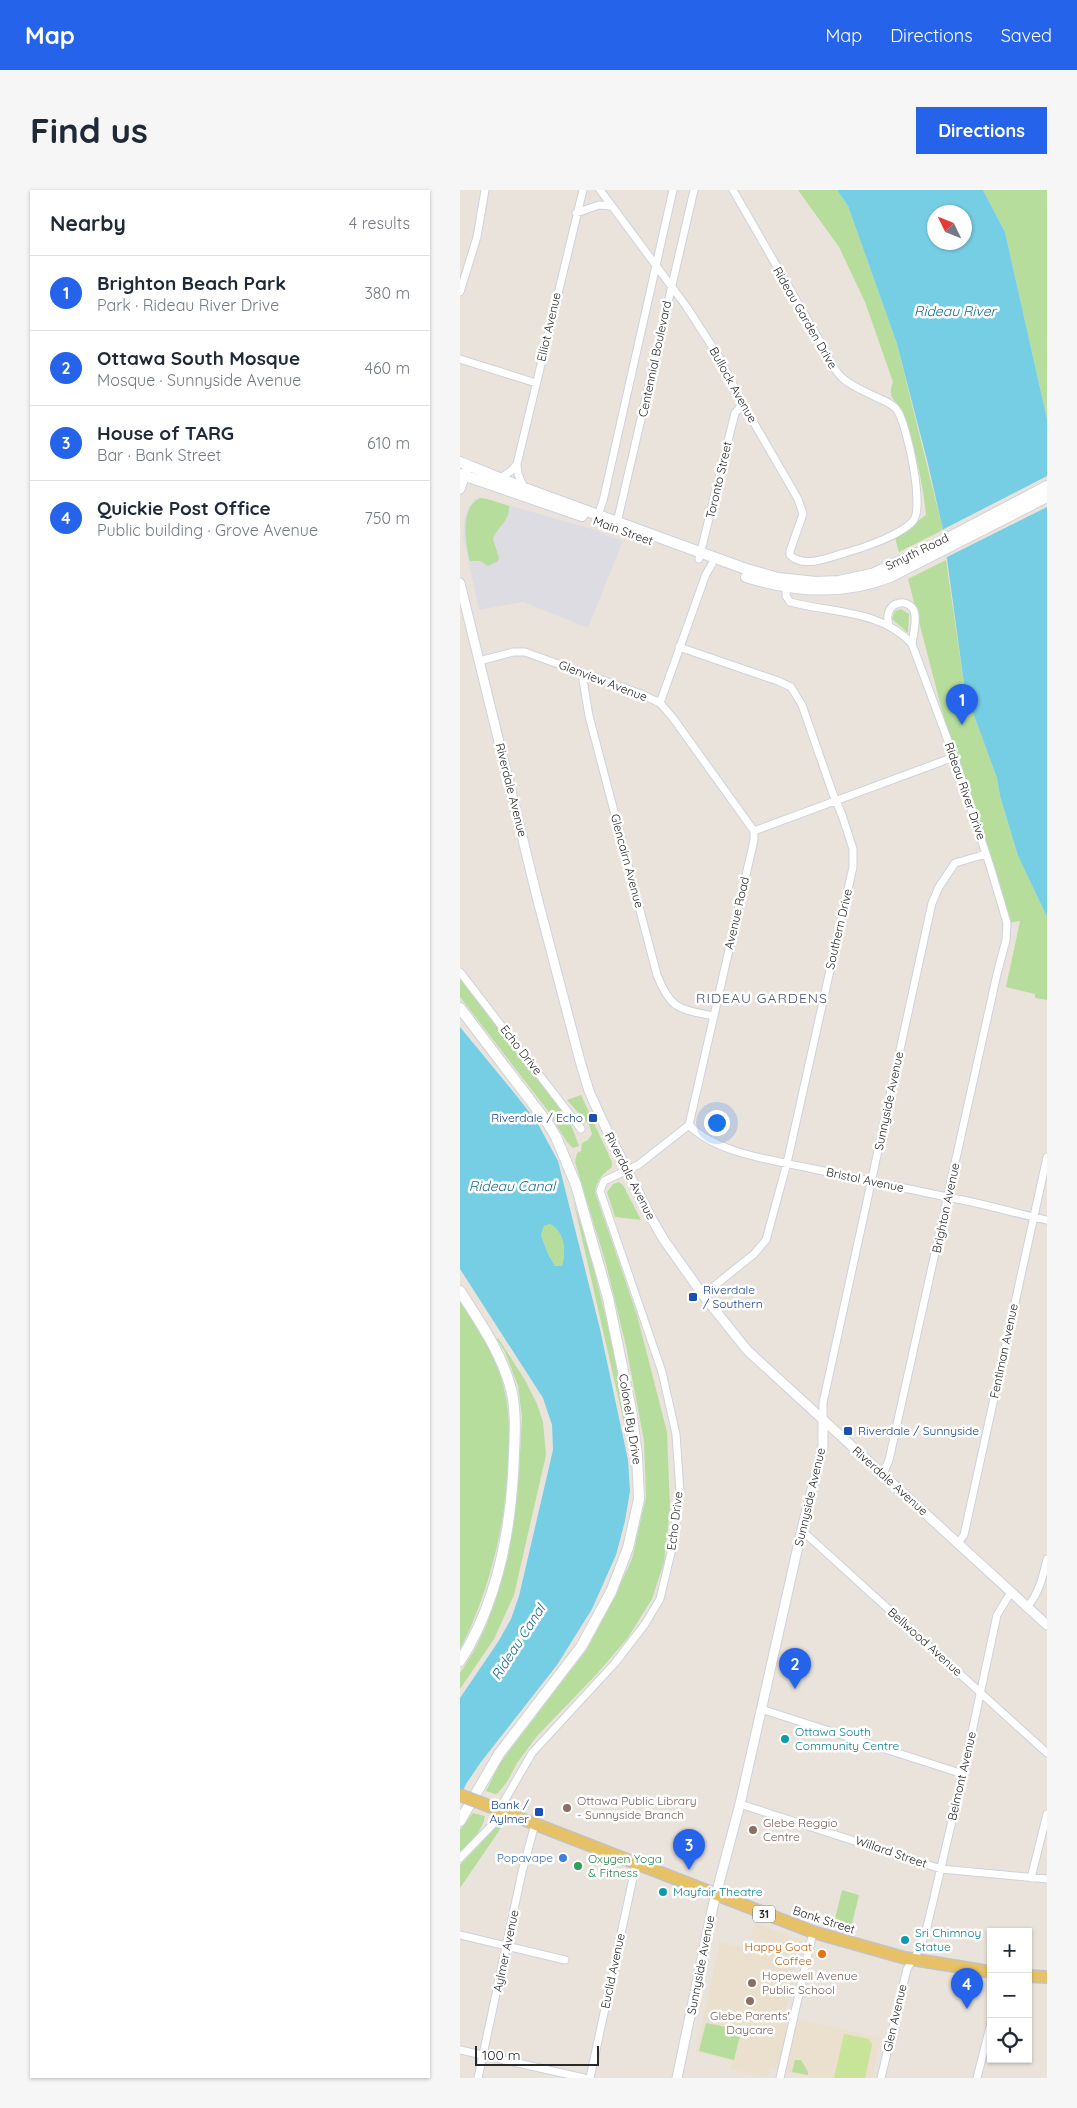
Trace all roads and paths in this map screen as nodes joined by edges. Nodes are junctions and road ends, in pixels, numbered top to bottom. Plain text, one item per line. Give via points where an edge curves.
1 (485, 190) edge
2 (583, 190) edge
3 (600, 190) edge
4 (673, 190) edge
5 (694, 190) edge
6 (733, 190) edge
7 (611, 206) junction
8 (576, 213) junction
9 (657, 266) junction
10 (671, 286) junction
11 (460, 292) edge
12 (460, 359) edge
13 (536, 383) junction
14 (743, 404) junction
15 (518, 464) junction
16 (463, 469) edge
17 (499, 479) junction
18 (1047, 486) edge
19 (460, 488) edge
20 (524, 488) junction
21 (1047, 497) edge
22 (597, 518) junction
23 (617, 525) junction
24 (927, 553) junction
25 (700, 556) junction
26 (815, 560) joint
27 (712, 564) junction
28 (778, 578) joint
29 (460, 584) edge
30 (786, 588) junction
31 (889, 625) junction
32 (912, 644) junction
33 (679, 647) junction
34 (479, 661) junction
35 (585, 674) junction
36 (660, 703) junction
37 (954, 757) junction
38 (837, 802) junction
39 (754, 831) junction
40 (986, 854) junction
41 (1006, 940) joint
42 (460, 972) edge
43 (460, 1008) edge
44 (714, 1016) junction
45 (689, 1125) junction
46 (581, 1129) dead end
47 (1047, 1157) edge
48 (787, 1163) junction
49 (626, 1170) junction
50 (871, 1182) junction
51 (949, 1197) junction
52 (1033, 1217) junction
53 (1047, 1220) edge
54 (460, 1291) edge
55 (703, 1295) junction
56 (823, 1421) junction
57 (883, 1474) junction
58 (801, 1533) junction
59 (958, 1543) junction
60 (1047, 1559) edge
61 (1011, 1592) junction
62 (1027, 1607) junction
63 (1047, 1625) edge
64 (460, 1660) edge
65 (980, 1692) junction
66 (761, 1709) junction
67 (1047, 1753) edge
68 (963, 1774) junction
69 (460, 1795) edge
70 (740, 1804) junction
71 (499, 1810) junction
72 (510, 1814) junction
73 (1047, 1814) edge
74 (460, 1821) edge
75 (535, 1824) junction
76 (460, 1858) edge
77 (636, 1864) junction
78 (941, 1869) junction
79 (1031, 1878) junction
80 (1047, 1879) edge
81 (716, 1895) junction
82 (813, 1932) junction
83 (460, 1935) edge
84 (508, 1947) junction
85 (565, 1960) dead end
86 (913, 1960) junction
87 (987, 1971) edge
88 (1032, 1976) edge
89 (1047, 1976) edge
90 (987, 2040) edge
91 (460, 2050) edge
92 (483, 2055) junction
93 (478, 2078) edge
94 (584, 2078) edge
95 (590, 2078) edge
96 (677, 2078) edge
97 (780, 2078) edge
98 (881, 2078) edge
99 (978, 2078) edge

1 - 11 street via 477,237
2 - 8 street, Elliot Avenue
3 - 7 street, Bullock Avenue
4 - 9 street, Centennial Boulevard
5 - 10 street, Centennial Boulevard
6 - 26 street, Rideau Garden Drive via 826,352 833,370 847,383 898,410 913,464 918,514 913,521 869,546
7 - 8 street via 598,205
7 - 9 street, Bullock Avenue
8 - 13 street, Elliot Avenue
9 - 10 street, Bullock Avenue
9 - 22 street, Centennial Boulevard
10 - 14 street, Bullock Avenue via 719,357
10 - 23 street, Centennial Boulevard
12 - 13 street
13 - 15 street, Elliot Avenue
14 - 25 street, Toronto Street via 735,413
14 - 26 street, Bullock Avenue via 802,506 803,514 790,555 801,561
15 - 17 street
15 - 20 street, Elliot Avenue
16 - 17 main road, Main Street
16 - 19 street
16 - 22 main road, Main Street
17 - 20 main road, Main Street
18 - 24 main road, Smyth Road
20 - 22 main road, Main Street
21 - 24 main road, Smyth Road
22 - 23 main road, Main Street
23 - 25 main road, Main Street
24 - 28 main road, Smyth Road via 854,578 816,582
24 - 30 main road, Smyth Road via 890,577 864,586 823,591
25 - 27 main road, Main Street
25 - 28 main road, Main Street
27 - 30 main road, Main Street
27 - 33 street
29 - 34 street, Riverdale Avenue
30 - 31 street via 790,602 837,610
31 - 32 street
31 - 32 street, Rideau River Drive via 887,616 891,607 904,603 912,607 915,616
32 - 37 street, Rideau River Drive
33 - 36 street
33 - 38 street, Southern Drive via 790,687 802,705
34 - 35 street, Glenview Avenue via 525,652
34 - 49 street, Riverdale Avenue via 580,1061 589,1090
35 - 36 street, Glenview Avenue
35 - 44 street, Glencairn Avenue via 583,680 589,716 657,975 669,1000 678,1007
36 - 39 street, Glenview Avenue
37 - 38 street
37 - 40 street, Rideau River Drive
38 - 39 street
38 - 48 street, Southern Drive via 853,850 853,867
39 - 44 street, Avenue Road
40 - 41 street, Rideau River Drive via 1006,923
40 - 50 street, Sunnyside Avenue via 955,863 932,903
41 - 51 street, Brighton Avenue
42 - 46 street, Echo Drive
43 - 74 main road, Colonel By Drive via 549,1124 576,1185 608,1298 631,1410 639,1499 628,1548 611,1592 581,1647 499,1754
44 - 45 street, Avenue Road
45 - 48 street, Bristol Avenue via 714,1143
45 - 49 street via 638,1165
47 - 52 street, Fentiman Avenue
48 - 50 street, Bristol Avenue
48 - 55 street, Southern Drive via 766,1240 754,1254
49 - 55 street, Riverdale Avenue via 664,1240
49 - 71 street, Echo Drive via 604,1181 600,1191 662,1372 676,1434 680,1492 668,1570 660,1599 645,1624 615,1663 532,1754
50 - 51 street, Bristol Avenue
50 - 56 street, Sunnyside Avenue via 823,1403
51 - 52 street, Bristol Avenue
51 - 57 street, Brighton Avenue via 889,1460
52 - 53 street, Bristol Avenue
52 - 59 street, Fentiman Avenue via 964,1535
54 - 64 main road via 503,1364 512,1397 515,1432 512,1483 502,1551 482,1619
55 - 56 street, Riverdale Avenue via 747,1350
56 - 57 street, Riverdale Avenue
56 - 58 street, Sunnyside Avenue via 823,1446
57 - 59 street, Riverdale Avenue
58 - 65 street, Bellwood Avenue
58 - 66 street, Sunnyside Avenue
59 - 61 street, Riverdale Avenue
60 - 62 street via 1043,1578
61 - 62 street, Riverdale Avenue
61 - 65 street, Belmont Avenue via 997,1615
62 - 63 street, Riverdale Avenue
65 - 67 street, Bellwood Avenue
65 - 68 street, Belmont Avenue
66 - 68 street
66 - 70 street, Sunnyside Avenue
68 - 78 street, Belmont Avenue
69 - 71 main road, Bank Street / 31, bridge
70 - 78 street, Willard Street
70 - 81 street, Sunnyside Avenue
71 - 72 main road, Bank Street / 31
72 - 75 main road, Bank Street / 31
72 - 76 street via 496,1820
73 - 79 street
75 - 77 main road, Bank Street / 31
75 - 84 street, Aylmer Avenue
77 - 81 main road, Bank Street / 31
77 - 95 street, Euclid Avenue
78 - 79 street, Willard Street
78 - 86 street, Belmont Avenue via 926,1927
79 - 80 street, Willard Street
81 - 82 main road, Bank Street / 31
81 - 96 street, Sunnyside Avenue
82 - 86 main road, Bank Street / 31
82 - 97 street
83 - 84 street
84 - 85 street
84 - 92 street, Aylmer Avenue
86 - 87 main road, Bank Street / 31
86 - 98 street, Glen Avenue via 907,1969
88 - 89 main road
90 - 99 street
91 - 92 street
92 - 93 street, Aylmer Avenue
92 - 94 street

